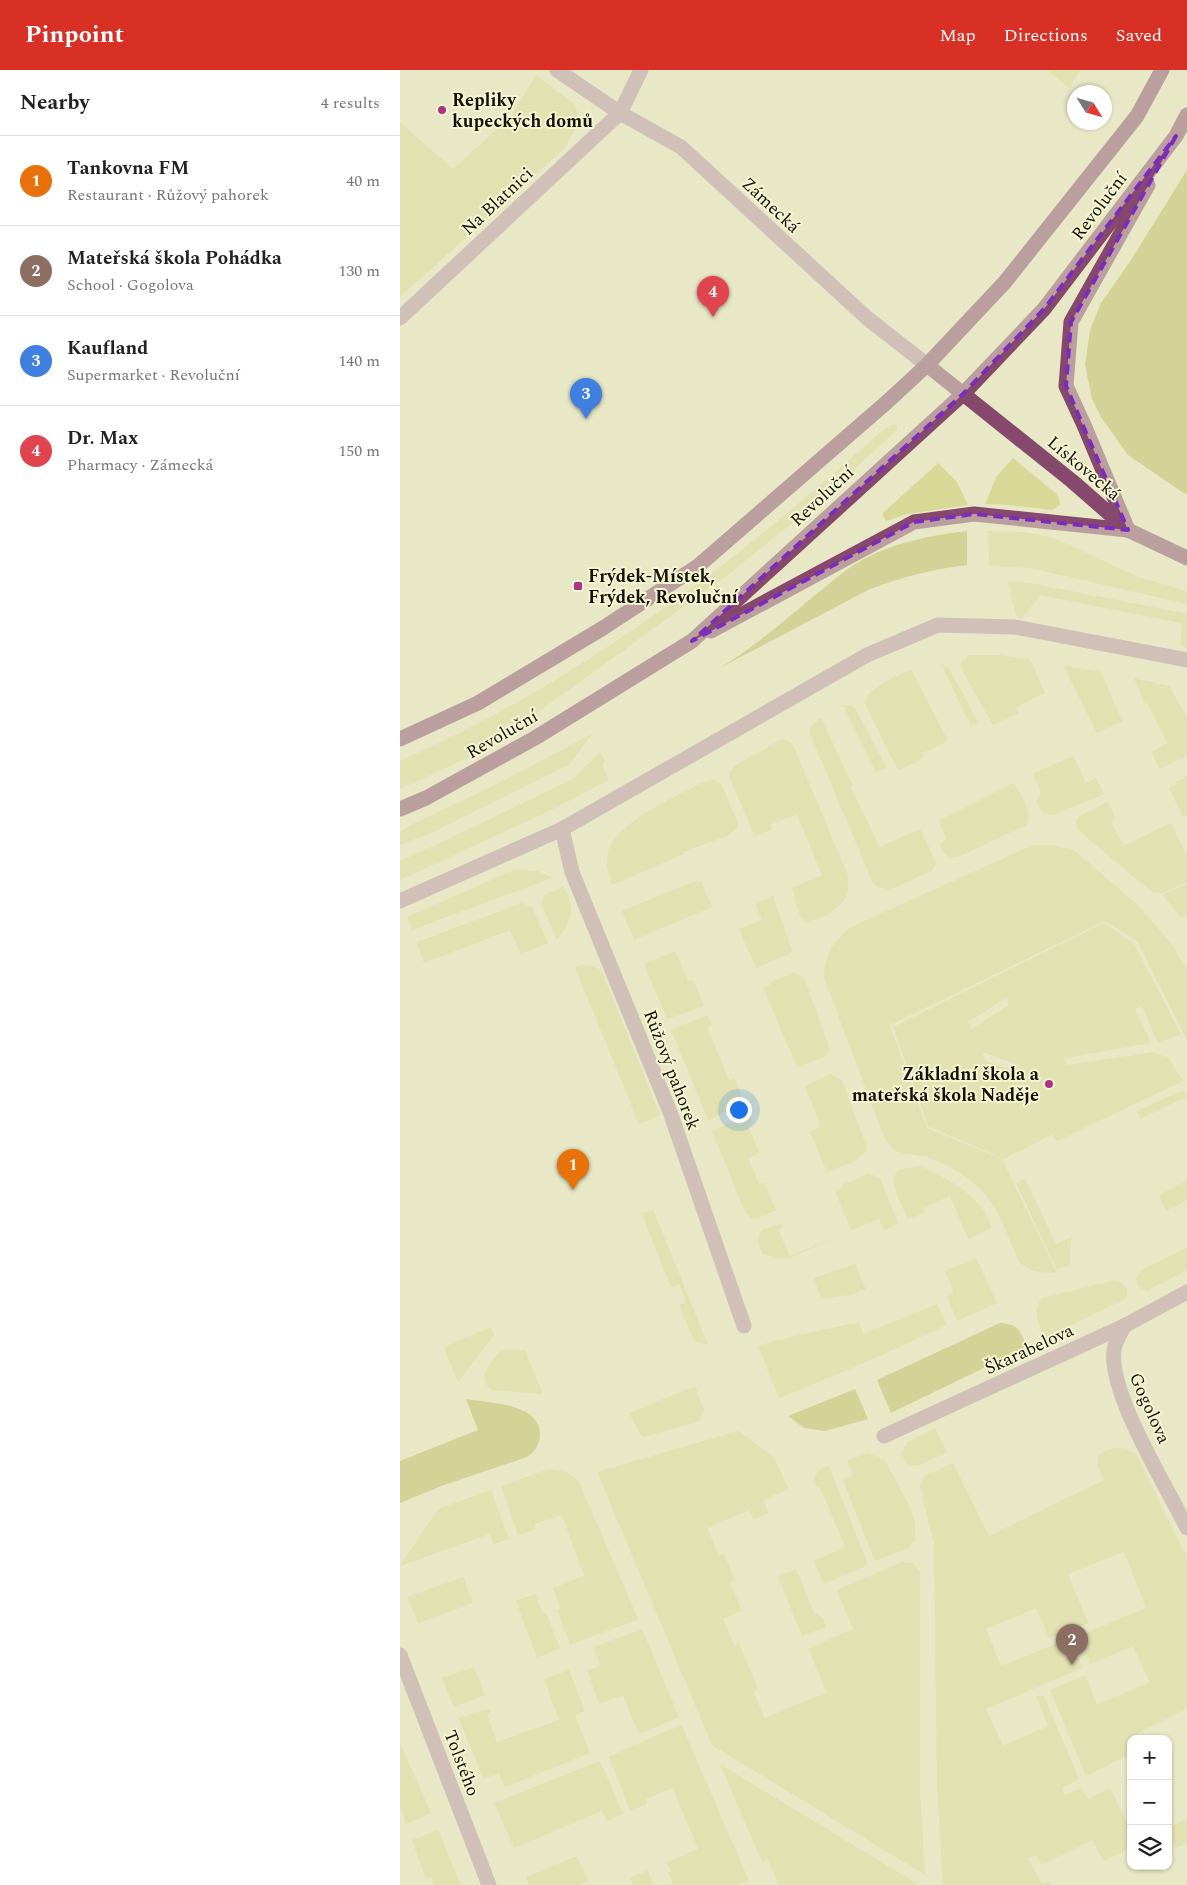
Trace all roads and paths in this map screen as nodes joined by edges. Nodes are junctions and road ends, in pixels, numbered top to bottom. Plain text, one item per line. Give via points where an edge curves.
1 (557, 70) edge
2 (641, 70) edge
3 (1162, 70) edge
4 (620, 112) junction
5 (1187, 115) edge
6 (1176, 136) junction
7 (400, 318) edge
8 (927, 365) junction
9 (963, 394) junction
10 (1128, 530) junction
11 (1187, 558) edge
12 (692, 641) junction
13 (1187, 660) edge
14 (400, 739) edge
15 (400, 809) edge
16 (562, 829) junction
17 (400, 901) edge
18 (1187, 1292) edge
19 (744, 1326) dead end
20 (1124, 1326) junction
21 (884, 1436) dead end
22 (1187, 1528) edge
23 (400, 1655) edge
24 (489, 1885) edge

1 - 4 street, Zámecká
2 - 4 street
3 - 8 main road, Revoluční via 1136,116 1005,282
4 - 7 street, Na Blatnici
4 - 8 street, Zámecká via 681,147 866,318
5 - 6 main road, Revoluční
6 - 9 main road, Revoluční via 1044,309
6 - 10 main road via 1071,322 1066,386
8 - 9 main road, Lískovecká
8 - 14 main road, Revoluční via 698,566 478,703
9 - 10 main road, Lískovecká
9 - 12 main road, Revoluční
10 - 11 main road, Lískovecká
10 - 12 main road via 974,514 914,522
12 - 15 main road, Revoluční via 535,738
13 - 16 street via 1015,627 938,626 867,655
16 - 17 street
16 - 19 street, Růžový pahorek via 572,872 670,1112
18 - 20 street, Škarabelova
20 - 21 street, Škarabelova
20 - 22 street, Gogolova via 1114,1349 1114,1372 1130,1418
23 - 24 street, Tolstého

